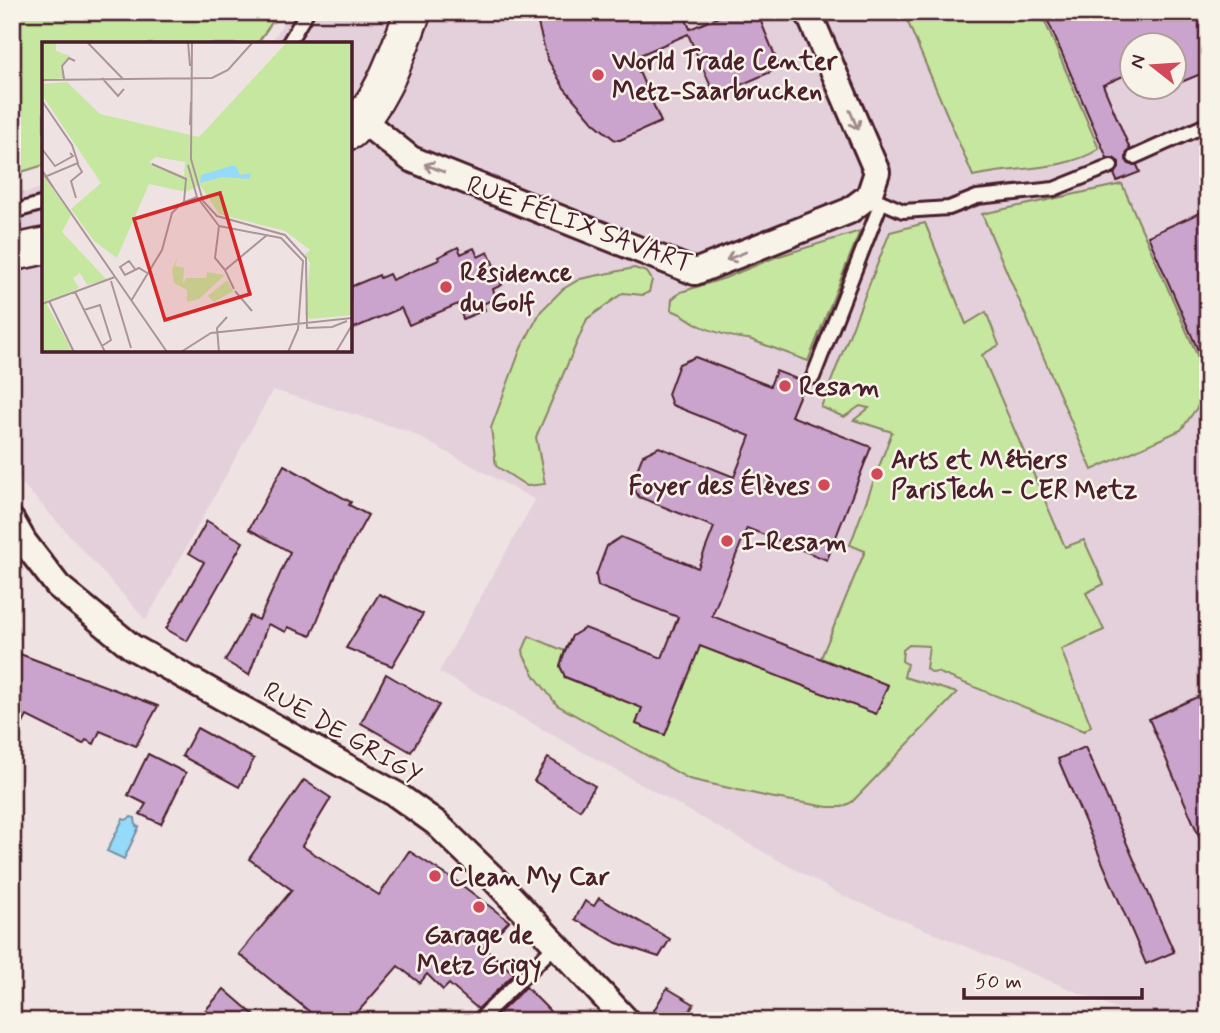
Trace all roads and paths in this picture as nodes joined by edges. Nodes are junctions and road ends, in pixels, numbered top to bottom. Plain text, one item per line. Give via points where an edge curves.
1 (307, 12) edge
2 (413, 12) edge
3 (808, 12) edge
4 (289, 42) edge
5 (1208, 124) edge
6 (356, 126) edge
7 (1134, 157) dead end
8 (1111, 166) dead end
9 (875, 199) junction
10 (42, 204) edge
11 (12, 212) edge
12 (42, 246) edge
13 (12, 253) edge
14 (813, 377) dead end
15 (12, 521) edge
16 (556, 945) junction
17 (478, 1021) edge
18 (627, 1021) edge

1 - 4 lane
2 - 6 street via 380,91
3 -> 9 street via 877,172
5 - 7 lane
9 -> 6 street, RUE FÉLIX SAVART via 695,272 411,159
8 - 9 lane via 1054,189 977,197 949,208 903,211
9 - 14 lane
10 - 11 lane
12 - 13 street
15 - 16 street, RUE DE GRIGY via 58,586 132,648 397,795 436,823
16 - 17 lane
16 - 18 street, RUE DE GRIGY

